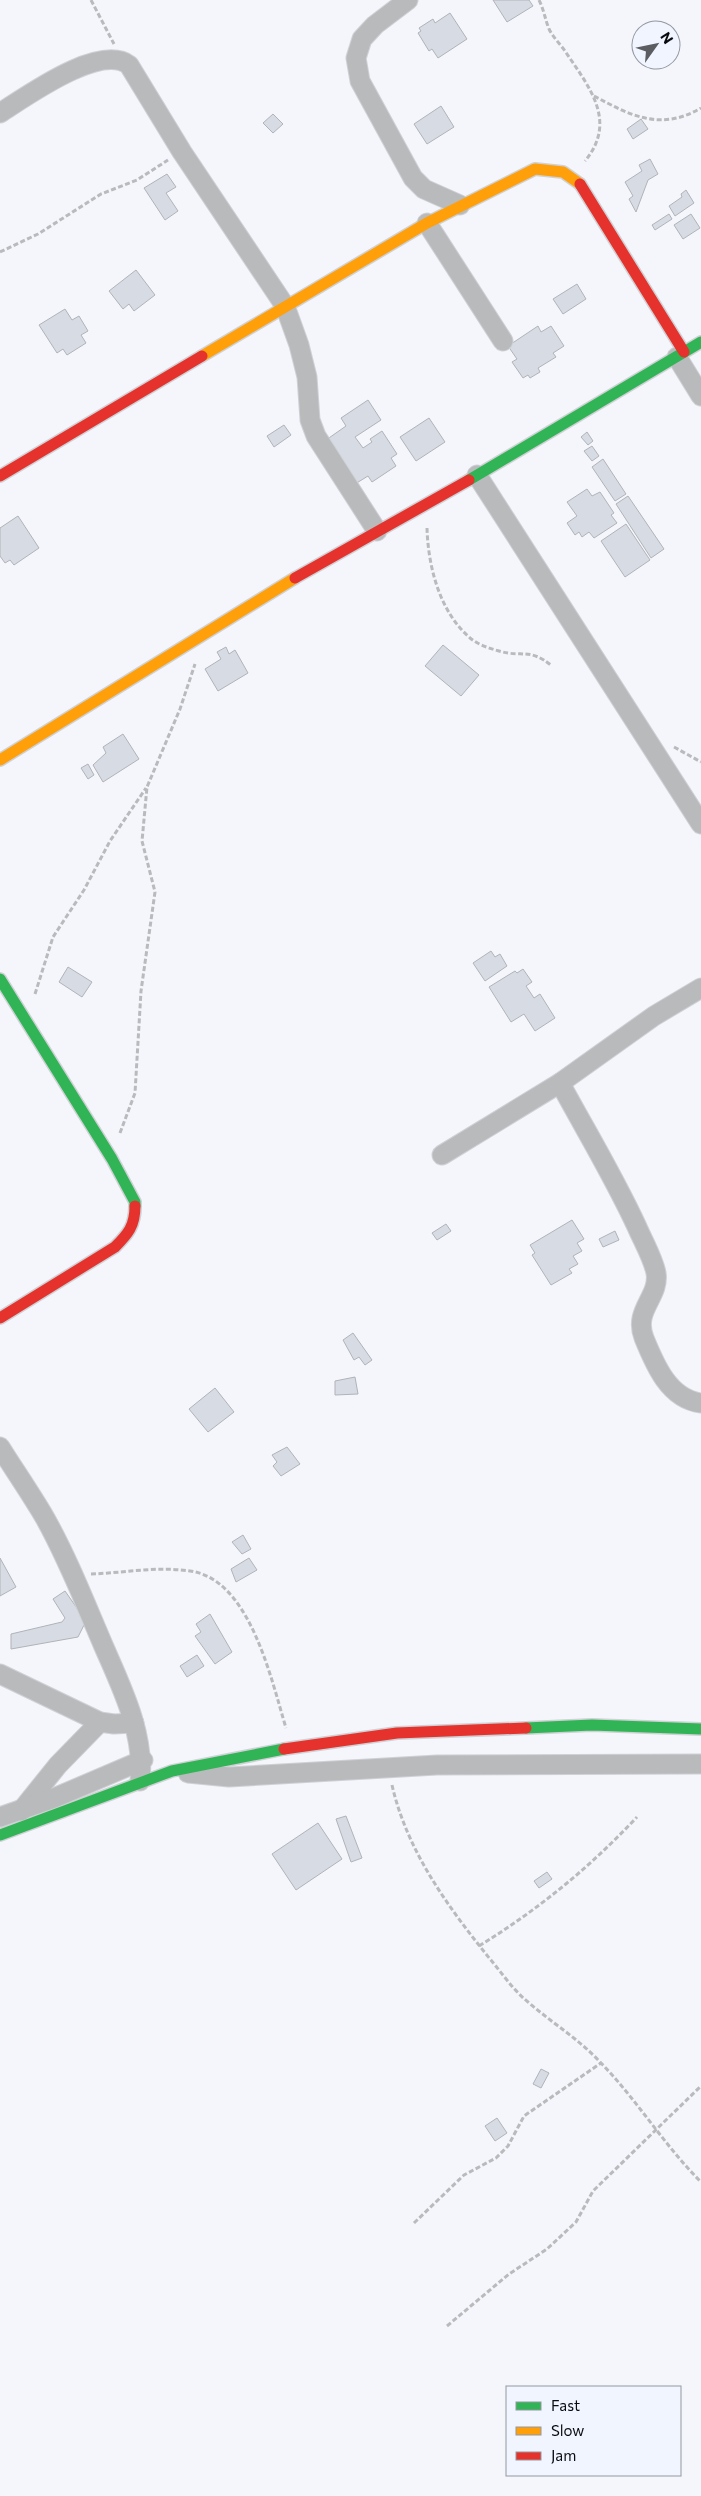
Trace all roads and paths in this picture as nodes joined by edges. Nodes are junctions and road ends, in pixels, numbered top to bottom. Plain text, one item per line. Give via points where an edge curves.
1 (91, 0) edge
2 (408, 0) edge
3 (539, 0) edge
4 (123, 60) junction
5 (593, 96) junction
6 (701, 108) edge
7 (0, 113) edge
8 (182, 152) junction
9 (572, 176) junction
10 (460, 205) junction
11 (427, 223) junction
12 (0, 252) edge
13 (285, 306) junction
14 (503, 341) dead end
15 (701, 342) edge
16 (680, 354) junction
17 (701, 396) edge
18 (477, 475) junction
19 (0, 476) edge
20 (427, 505) junction
21 (376, 531) junction
22 (196, 662) dead end
23 (552, 666) dead end
24 (0, 760) edge
25 (146, 787) junction
26 (701, 824) edge
27 (0, 979) edge
28 (701, 988) edge
29 (28, 1022) junction
30 (560, 1082) junction
31 (442, 1155) dead end
32 (112, 1159) junction
33 (0, 1318) edge
34 (701, 1402) edge
35 (0, 1447) edge
36 (72, 1574) junction
37 (0, 1674) edge
38 (100, 1722) junction
39 (134, 1723) junction
40 (701, 1729) edge
41 (292, 1748) junction
42 (143, 1760) junction
43 (701, 1764) edge
44 (391, 1767) junction
45 (172, 1771) junction
46 (140, 1781) junction
47 (22, 1810) junction
48 (636, 1817) dead end
49 (4, 1827) edge
50 (479, 1946) junction
51 (601, 2063) junction
52 (701, 2086) edge
53 (656, 2131) junction
54 (701, 2182) edge
55 (414, 2223) dead end
56 (447, 2326) dead end

1 - 4 path
2 - 10 street via 362,39 356,58 360,81 413,178 424,189
3 - 5 path via 549,29
4 - 7 street via 110,58 83,66
4 - 8 street via 136,74
5 - 6 path via 632,116 664,120
5 - 9 path via 600,114 601,134
8 - 12 path via 137,180 100,194 38,234
8 - 13 street
9 - 10 street via 554,168 535,169
9 - 16 street via 585,189
10 - 11 street
11 - 13 street
11 - 14 street
13 - 19 street
13 - 21 street via 307,377 310,420 316,436
15 - 16 street
16 - 17 street
16 - 18 street
18 - 20 street
18 - 26 street
20 - 21 street
20 - 23 path via 428,546 438,590 450,614 480,645 502,652 540,656
21 - 24 street via 219,623
22 - 25 path via 180,709
25 - 29 path via 110,840 84,890 53,937
25 - 32 path via 142,841 155,892 140,991 135,1093
27 - 29 street
28 - 30 street via 654,1016
29 - 32 street
30 - 31 street
30 - 34 street via 621,1193 656,1274 654,1293 642,1312 643,1335 649,1350 670,1387 688,1401
32 - 33 street via 135,1202 135,1220 130,1232 115,1247
35 - 36 street via 45,1518
36 - 39 street
36 - 41 path via 155,1569 191,1571 215,1579 230,1593 261,1647
37 - 38 street
38 - 39 street
38 - 47 street via 58,1765
39 - 42 street
40 - 41 street via 592,1725 397,1733
41 - 45 street
42 - 46 street
42 - 47 street
43 - 44 street
44 - 45 street via 229,1777
44 - 50 path via 392,1786 410,1841 440,1892
45 - 46 street
46 - 49 street
47 - 49 street
48 - 50 path via 565,1887 520,1921
50 - 51 path via 526,2001
51 - 53 path
51 - 55 path via 524,2116 508,2146 496,2158 464,2175
52 - 53 path
53 - 54 path
53 - 56 path via 594,2191 576,2222 547,2249 509,2274

